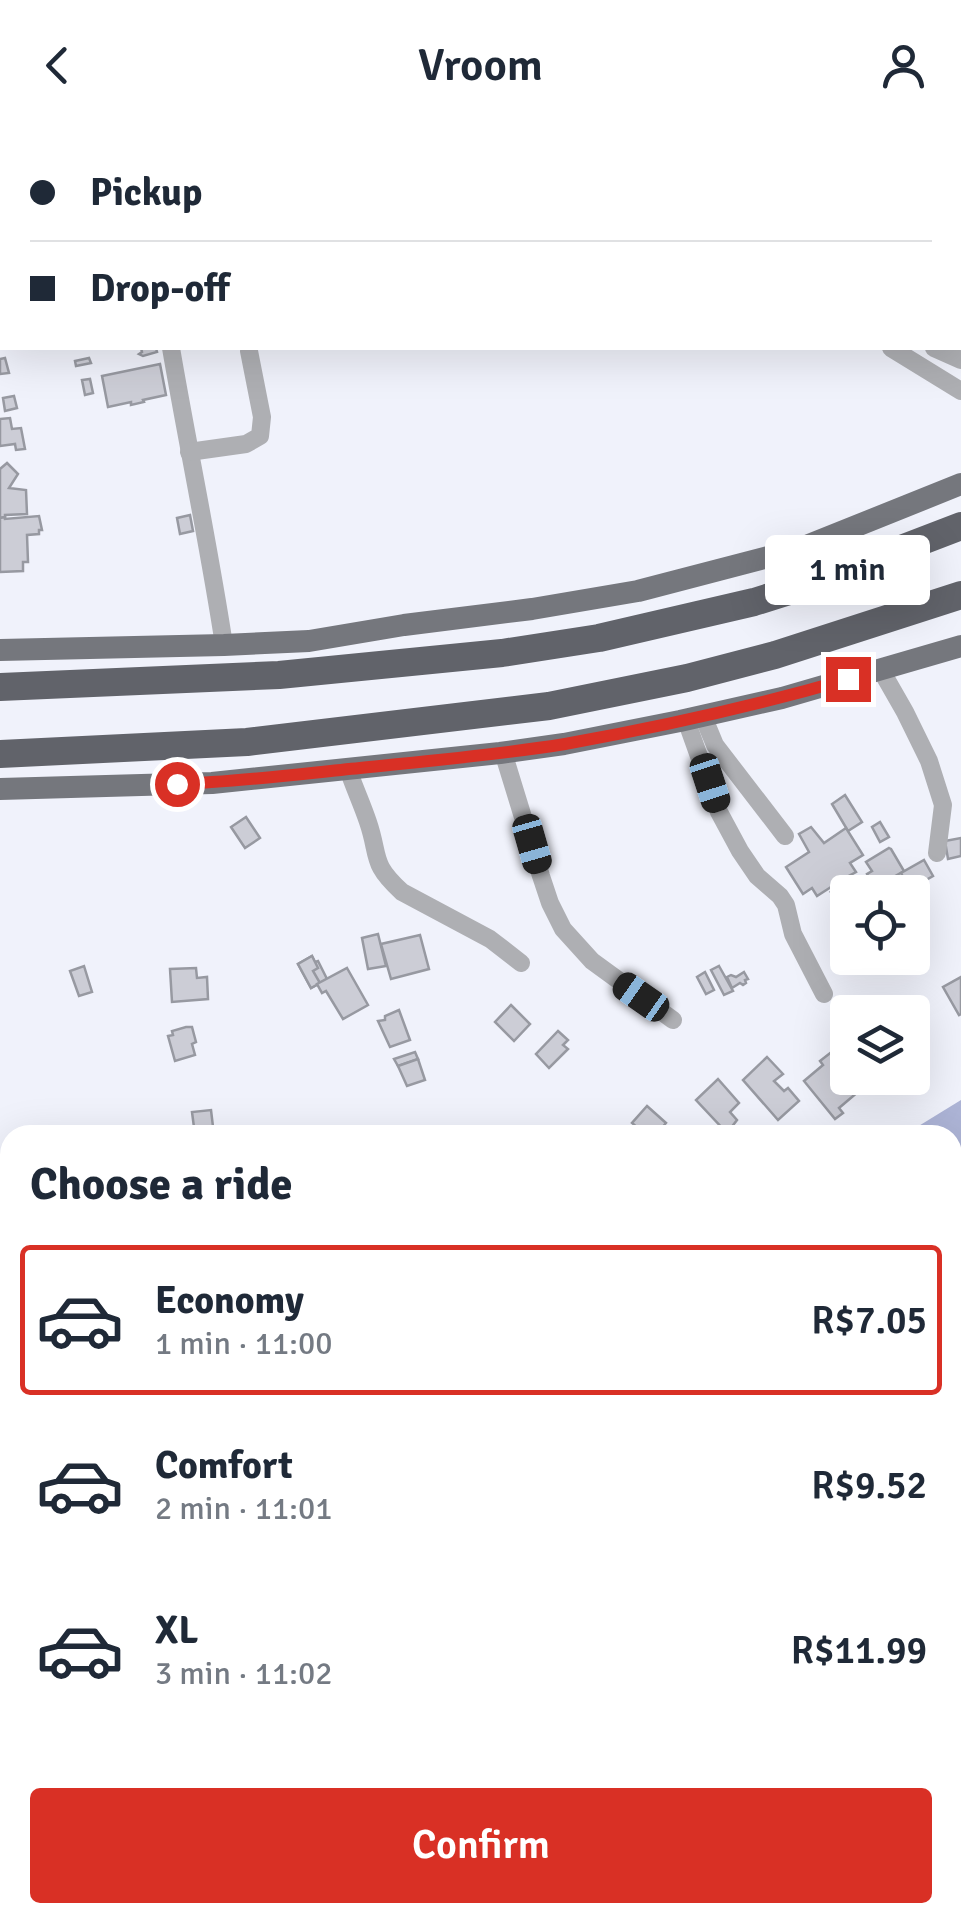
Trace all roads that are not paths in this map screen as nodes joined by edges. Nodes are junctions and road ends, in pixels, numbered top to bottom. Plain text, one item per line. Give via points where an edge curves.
1 (171, 350) edge
2 (895, 350) edge
3 (248, 351) dead end
4 (961, 391) edge
5 (189, 452) junction
6 (961, 484) edge
7 (961, 526) edge
8 (961, 595) edge
9 (224, 646) junction
10 (961, 646) edge
11 (0, 650) edge
12 (880, 670) junction
13 (0, 686) edge
14 (694, 718) junction
15 (503, 752) junction
16 (0, 754) edge
17 (348, 769) junction
18 (0, 789) edge
19 (784, 836) dead end
20 (937, 853) dead end
21 (521, 963) dead end
22 (824, 994) dead end
23 (673, 1020) dead end

1 - 5 street
2 - 4 street
3 - 5 street via 260,436
5 - 9 street
6 - 9 main road via 800,549 638,591 309,641
7 - 13 highway via 754,602 599,638 279,675
8 - 16 highway via 775,655 550,706 247,742
9 - 11 main road
10 - 12 main road
12 - 14 main road
12 - 20 street via 928,761 943,805
14 - 15 main road
14 - 19 street
14 - 22 street via 719,812 758,876 786,905
15 - 17 main road
15 - 23 street via 563,929 592,962
17 - 18 main road via 212,783
17 - 21 street via 376,860 391,882

